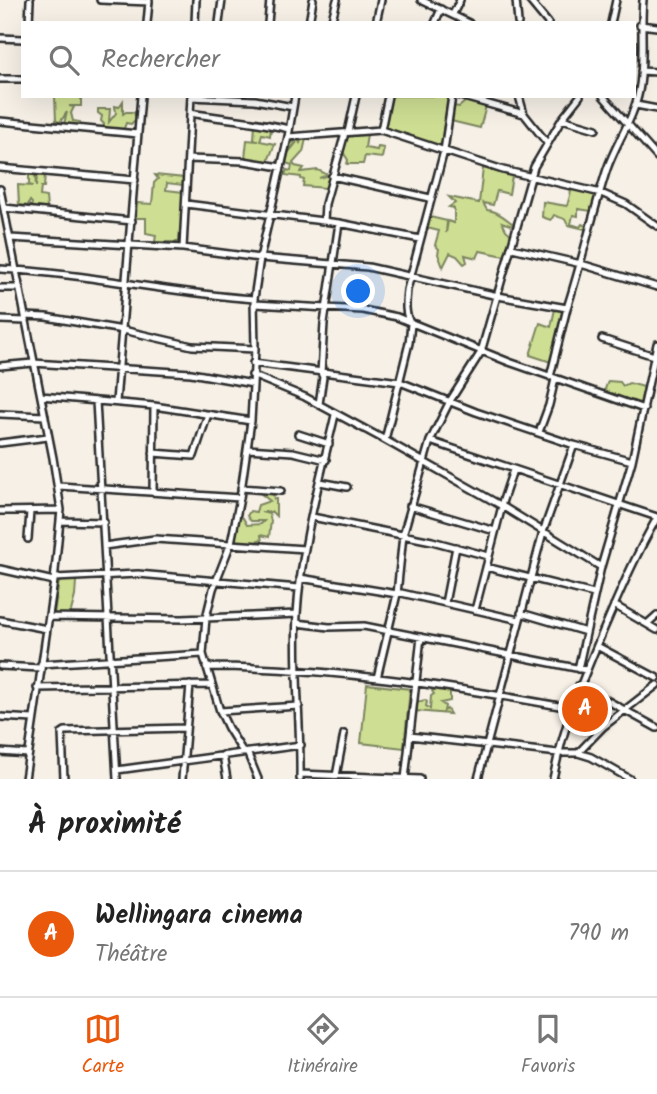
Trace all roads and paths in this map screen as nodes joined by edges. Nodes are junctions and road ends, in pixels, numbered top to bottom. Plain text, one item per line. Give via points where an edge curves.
1 (30, 0) edge
2 (100, 0) edge
3 (197, 0) edge
4 (222, 0) edge
5 (270, 0) edge
6 (313, 0) edge
7 (337, 0) edge
8 (381, 0) edge
9 (421, 0) edge
10 (460, 0) edge
11 (516, 0) edge
12 (529, 0) edge
13 (616, 0) edge
14 (643, 0) edge
15 (149, 1) edge
16 (441, 9) junction
17 (453, 15) junction
18 (29, 21) edge
19 (147, 21) edge
20 (195, 21) edge
21 (219, 21) edge
22 (268, 21) edge
23 (309, 21) edge
24 (332, 21) edge
25 (376, 21) edge
26 (436, 21) edge
27 (465, 21) edge
28 (517, 21) edge
29 (547, 21) edge
30 (611, 21) edge
31 (640, 25) junction
32 (657, 27) edge
33 (0, 38) edge
34 (637, 38) edge
35 (21, 39) edge
36 (640, 71) junction
37 (657, 72) edge
38 (0, 79) edge
39 (21, 79) edge
40 (141, 98) edge
41 (191, 98) edge
42 (212, 98) edge
43 (295, 98) edge
44 (355, 98) edge
45 (388, 98) edge
46 (452, 98) edge
47 (467, 98) edge
48 (520, 98) edge
49 (578, 98) edge
50 (605, 98) edge
51 (636, 106) junction
52 (293, 107) junction
53 (657, 109) edge
54 (191, 113) junction
55 (524, 114) junction
56 (562, 119) junction
57 (0, 121) edge
58 (626, 124) junction
59 (289, 129) junction
60 (596, 129) dead end
61 (381, 130) junction
62 (346, 133) junction
63 (138, 134) junction
64 (288, 137) junction
65 (547, 143) junction
66 (444, 151) junction
67 (657, 157) edge
68 (188, 159) junction
69 (281, 167) junction
70 (0, 168) edge
71 (332, 176) junction
72 (532, 176) junction
73 (135, 180) junction
74 (0, 189) edge
75 (601, 193) junction
76 (430, 198) junction
77 (186, 204) junction
78 (3, 211) edge
79 (270, 215) junction
80 (132, 220) junction
81 (324, 221) junction
82 (339, 223) junction
83 (657, 226) edge
84 (0, 237) edge
85 (10, 237) junction
86 (420, 239) junction
87 (130, 244) junction
88 (183, 248) junction
89 (512, 248) junction
90 (260, 258) junction
91 (334, 263) junction
92 (581, 264) junction
93 (0, 269) edge
94 (16, 270) junction
95 (411, 277) junction
96 (127, 284) junction
97 (657, 287) edge
98 (0, 288) edge
99 (20, 288) junction
100 (498, 296) junction
101 (254, 301) junction
102 (327, 307) junction
103 (567, 308) junction
104 (25, 319) junction
105 (0, 320) edge
106 (411, 324) junction
107 (123, 330) junction
108 (602, 339) dead end
109 (657, 344) edge
110 (255, 349) junction
111 (481, 352) junction
112 (654, 356) junction
113 (253, 362) junction
114 (33, 363) junction
115 (0, 366) edge
116 (120, 370) junction
117 (321, 373) junction
118 (252, 376) junction
119 (552, 378) junction
120 (400, 382) junction
121 (253, 384) junction
122 (41, 396) junction
123 (96, 401) junction
124 (450, 401) junction
125 (116, 402) junction
126 (319, 404) junction
127 (155, 406) junction
128 (644, 409) junction
129 (0, 414) edge
130 (208, 414) junction
131 (335, 415) junction
132 (45, 416) junction
133 (251, 421) junction
134 (539, 432) junction
135 (298, 434) dead end
136 (48, 437) junction
137 (385, 440) junction
138 (430, 441) junction
139 (0, 443) edge
140 (328, 444) junction
141 (574, 445) junction
142 (247, 450) junction
143 (153, 453) junction
144 (326, 460) junction
145 (632, 461) junction
146 (423, 463) junction
147 (513, 470) junction
148 (320, 482) junction
149 (559, 485) junction
150 (58, 486) junction
151 (347, 487) dead end
152 (102, 488) junction
153 (241, 488) junction
154 (281, 491) dead end
155 (153, 492) junction
156 (240, 498) junction
157 (619, 503) junction
158 (410, 506) junction
159 (502, 506) junction
160 (61, 510) junction
161 (0, 511) edge
162 (30, 512) junction
163 (312, 517) junction
164 (657, 518) edge
165 (61, 521) junction
166 (104, 522) junction
167 (655, 527) edge
168 (495, 531) junction
169 (543, 531) junction
170 (403, 535) junction
171 (28, 539) dead end
172 (231, 543) junction
173 (104, 546) junction
174 (456, 547) junction
175 (305, 549) junction
176 (488, 556) junction
177 (486, 566) junction
178 (601, 567) junction
179 (0, 569) edge
180 (107, 577) junction
181 (300, 578) junction
182 (54, 579) junction
183 (530, 579) junction
184 (216, 581) junction
185 (299, 588) junction
186 (397, 593) junction
187 (594, 594) junction
188 (445, 603) junction
189 (614, 605) junction
190 (475, 610) junction
191 (297, 614) junction
192 (657, 615) edge
193 (49, 617) junction
194 (520, 617) junction
195 (109, 618) junction
196 (206, 618) junction
197 (0, 620) edge
198 (297, 622) junction
199 (648, 624) junction
200 (47, 629) junction
201 (390, 630) junction
202 (657, 630) edge
203 (586, 632) junction
204 (421, 638) junction
205 (597, 646) junction
206 (203, 654) junction
207 (510, 654) junction
208 (111, 659) junction
209 (0, 666) edge
210 (41, 666) junction
211 (206, 667) junction
212 (578, 669) junction
213 (296, 670) junction
214 (586, 670) junction
215 (377, 678) junction
216 (657, 678) edge
217 (414, 683) junction
218 (190, 685) junction
219 (212, 685) junction
220 (579, 685) junction
221 (657, 685) edge
222 (113, 687) junction
223 (37, 688) junction
224 (501, 695) junction
225 (299, 706) junction
226 (570, 708) junction
227 (624, 710) junction
228 (220, 711) junction
229 (0, 717) edge
230 (33, 719) junction
231 (186, 728) junction
232 (657, 728) edge
233 (113, 729) junction
234 (344, 734) dead end
235 (410, 736) junction
236 (487, 743) junction
237 (301, 745) junction
238 (0, 752) edge
239 (245, 752) junction
240 (558, 753) junction
241 (578, 753) junction
242 (29, 754) junction
243 (223, 755) junction
244 (183, 760) junction
245 (117, 770) junction
246 (335, 775) junction
247 (300, 776) edge
248 (25, 779) edge
249 (64, 779) edge
250 (117, 779) edge
251 (182, 779) edge
252 (227, 779) edge
253 (258, 779) edge
254 (405, 779) edge
255 (420, 779) edge
256 (478, 779) edge
257 (553, 779) edge
258 (630, 779) edge

1 - 18 street
2 - 15 street
3 - 20 street
4 - 21 street
5 - 22 street
6 - 23 street
7 - 24 street
8 - 25 street
9 - 16 street
10 - 17 street
11 - 28 street
12 - 29 street
13 - 30 street
14 - 31 street
15 - 19 street
16 - 17 street
16 - 26 street
17 - 27 street
31 - 32 street
31 - 34 street
33 - 35 street
34 - 36 street
36 - 37 street
36 - 51 street
38 - 39 street
40 - 63 street
41 - 54 street
42 - 52 street
43 - 52 street
44 - 62 street
45 - 61 street
46 - 66 street
47 - 55 street
48 - 55 street
49 - 56 street
50 - 58 street
51 - 53 street
51 - 58 street
52 - 59 street
54 - 59 street
54 - 68 street
55 - 65 street
56 - 60 street
56 - 65 street
57 - 63 street
58 - 67 street
58 - 75 street
59 - 64 street
61 - 62 street
61 - 66 street
62 - 64 street
62 - 71 street
63 - 73 street
64 - 69 street
65 - 72 street
66 - 72 street
66 - 76 street
68 - 69 street
68 - 77 street
69 - 79 street
70 - 73 street
71 - 76 street
71 - 81 street
72 - 75 street
72 - 89 street
73 - 80 street
74 - 78 street
75 - 83 street
75 - 92 street
76 - 86 street
77 - 79 street
77 - 88 street
78 - 80 street
78 - 85 street
79 - 81 street
79 - 90 street
80 - 87 street
81 - 82 street
82 - 86 street
82 - 91 street
84 - 85 street
85 - 87 street
85 - 94 street
86 - 95 street
87 - 88 street
87 - 96 street
88 - 90 street
89 - 92 street
89 - 100 street
90 - 91 street
90 - 101 street
91 - 95 street
91 - 102 street
92 - 97 street
92 - 103 street
93 - 94 street
94 - 96 street
94 - 99 street
95 - 100 street
95 - 106 street via 406,304
96 - 101 street
96 - 107 street
98 - 99 street
99 - 104 street
100 - 103 street
100 - 111 street
101 - 102 street
101 - 110 street
102 - 106 street via 363,310
102 - 117 street
103 - 119 street
104 - 105 street
104 - 107 street via 46,317
104 - 114 street
106 - 111 street
106 - 120 street
107 - 110 street via 192,346
107 - 116 street
108 - 112 street
109 - 112 street
110 - 113 street
111 - 119 street
111 - 124 street
112 - 128 street
113 - 117 street
113 - 118 street
114 - 115 street
114 - 116 street
114 - 122 street
116 - 121 street via 191,373
116 - 125 street
117 - 120 street
117 - 126 street
118 - 121 street
118 - 126 street
119 - 128 street
119 - 134 street
120 - 124 street
120 - 137 street
121 - 133 street
122 - 123 street
122 - 132 street
123 - 125 street
123 - 152 street
124 - 134 street
124 - 138 street
125 - 127 street
126 - 131 street
127 - 130 street
127 - 143 street
128 - 145 street
129 - 132 street
130 - 133 street
130 - 143 street via 194,456
131 - 137 street
131 - 140 street
132 - 136 street
133 - 142 street
134 - 141 street
135 - 140 street
136 - 139 street
136 - 150 street
137 - 146 street
138 - 146 street
138 - 147 street
140 - 144 street
141 - 145 street
141 - 149 street
142 - 144 street via 293,452
142 - 153 street
143 - 155 street
144 - 148 street
145 - 157 street
146 - 158 street
146 - 159 street
147 - 149 street
147 - 159 street
148 - 151 street
148 - 163 street
149 - 157 street
149 - 169 street
150 - 152 street
150 - 160 street
152 - 155 street
152 - 166 street
153 - 154 street
153 - 156 street
155 - 156 street
156 - 172 street
157 - 164 street
157 - 178 street
158 - 168 street
158 - 170 street
159 - 168 street
159 - 169 street
160 - 162 street
160 - 165 street
161 - 162 street
162 - 171 street
163 - 170 street
163 - 175 street
164 - 167 street
165 - 166 street
165 - 182 street
166 - 173 street
167 - 189 street via 636,553
168 - 176 street
169 - 178 street
169 - 183 street
170 - 174 street
170 - 186 street
172 - 173 street via 155,539
172 - 175 street
172 - 184 street
173 - 180 street
174 - 176 street
174 - 188 street
175 - 181 street
176 - 177 street
177 - 183 street
177 - 190 street
178 - 187 street
179 - 182 street
180 - 182 street
180 - 184 street via 138,574
180 - 195 street
181 - 185 street
181 - 186 street
182 - 193 street
183 - 187 street
183 - 194 street
184 - 185 street
184 - 196 street
185 - 191 street
186 - 188 street
186 - 201 street
187 - 203 street
188 - 190 street
189 - 199 street
189 - 205 street
190 - 194 street
191 - 196 street
191 - 198 street
192 - 199 street
193 - 195 street
193 - 200 street
194 - 203 street
194 - 207 street
195 - 196 street
195 - 208 street
196 - 206 street
197 - 200 street
198 - 201 street
198 - 213 street
199 - 202 street
200 - 210 street
201 - 204 street
201 - 215 street
203 - 212 street
204 - 207 street
204 - 217 street
205 - 214 street
205 - 216 street
206 - 208 street
206 - 211 street
207 - 212 street
207 - 224 street
208 - 210 street
208 - 222 street
209 - 210 street
210 - 223 street
211 - 213 street
211 - 219 street
212 - 214 street
213 - 215 street
213 - 225 street
214 - 220 street
215 - 217 street
217 - 224 street
217 - 235 street
218 - 219 street
218 - 222 street
218 - 231 street
219 - 228 street
220 - 226 street
220 - 227 street
221 - 227 street
222 - 223 street
222 - 233 street
223 - 230 street
224 - 226 street
224 - 236 street
225 - 228 street
225 - 237 street
226 - 240 street
227 - 232 street
227 - 241 street
228 - 239 street
229 - 230 street
230 - 242 street
231 - 233 street
231 - 244 street
233 - 245 street
233 - 249 street via 62,733
234 - 246 street
235 - 236 street
235 - 254 street
236 - 240 street
236 - 256 street
237 - 239 street
237 - 247 street
238 - 242 street
239 - 243 street
239 - 253 street
240 - 241 street
240 - 257 street
241 - 258 street
242 - 248 street
243 - 244 street
243 - 252 street
244 - 245 street
244 - 251 street
245 - 250 street
246 - 247 street
246 - 254 street
254 - 255 street

